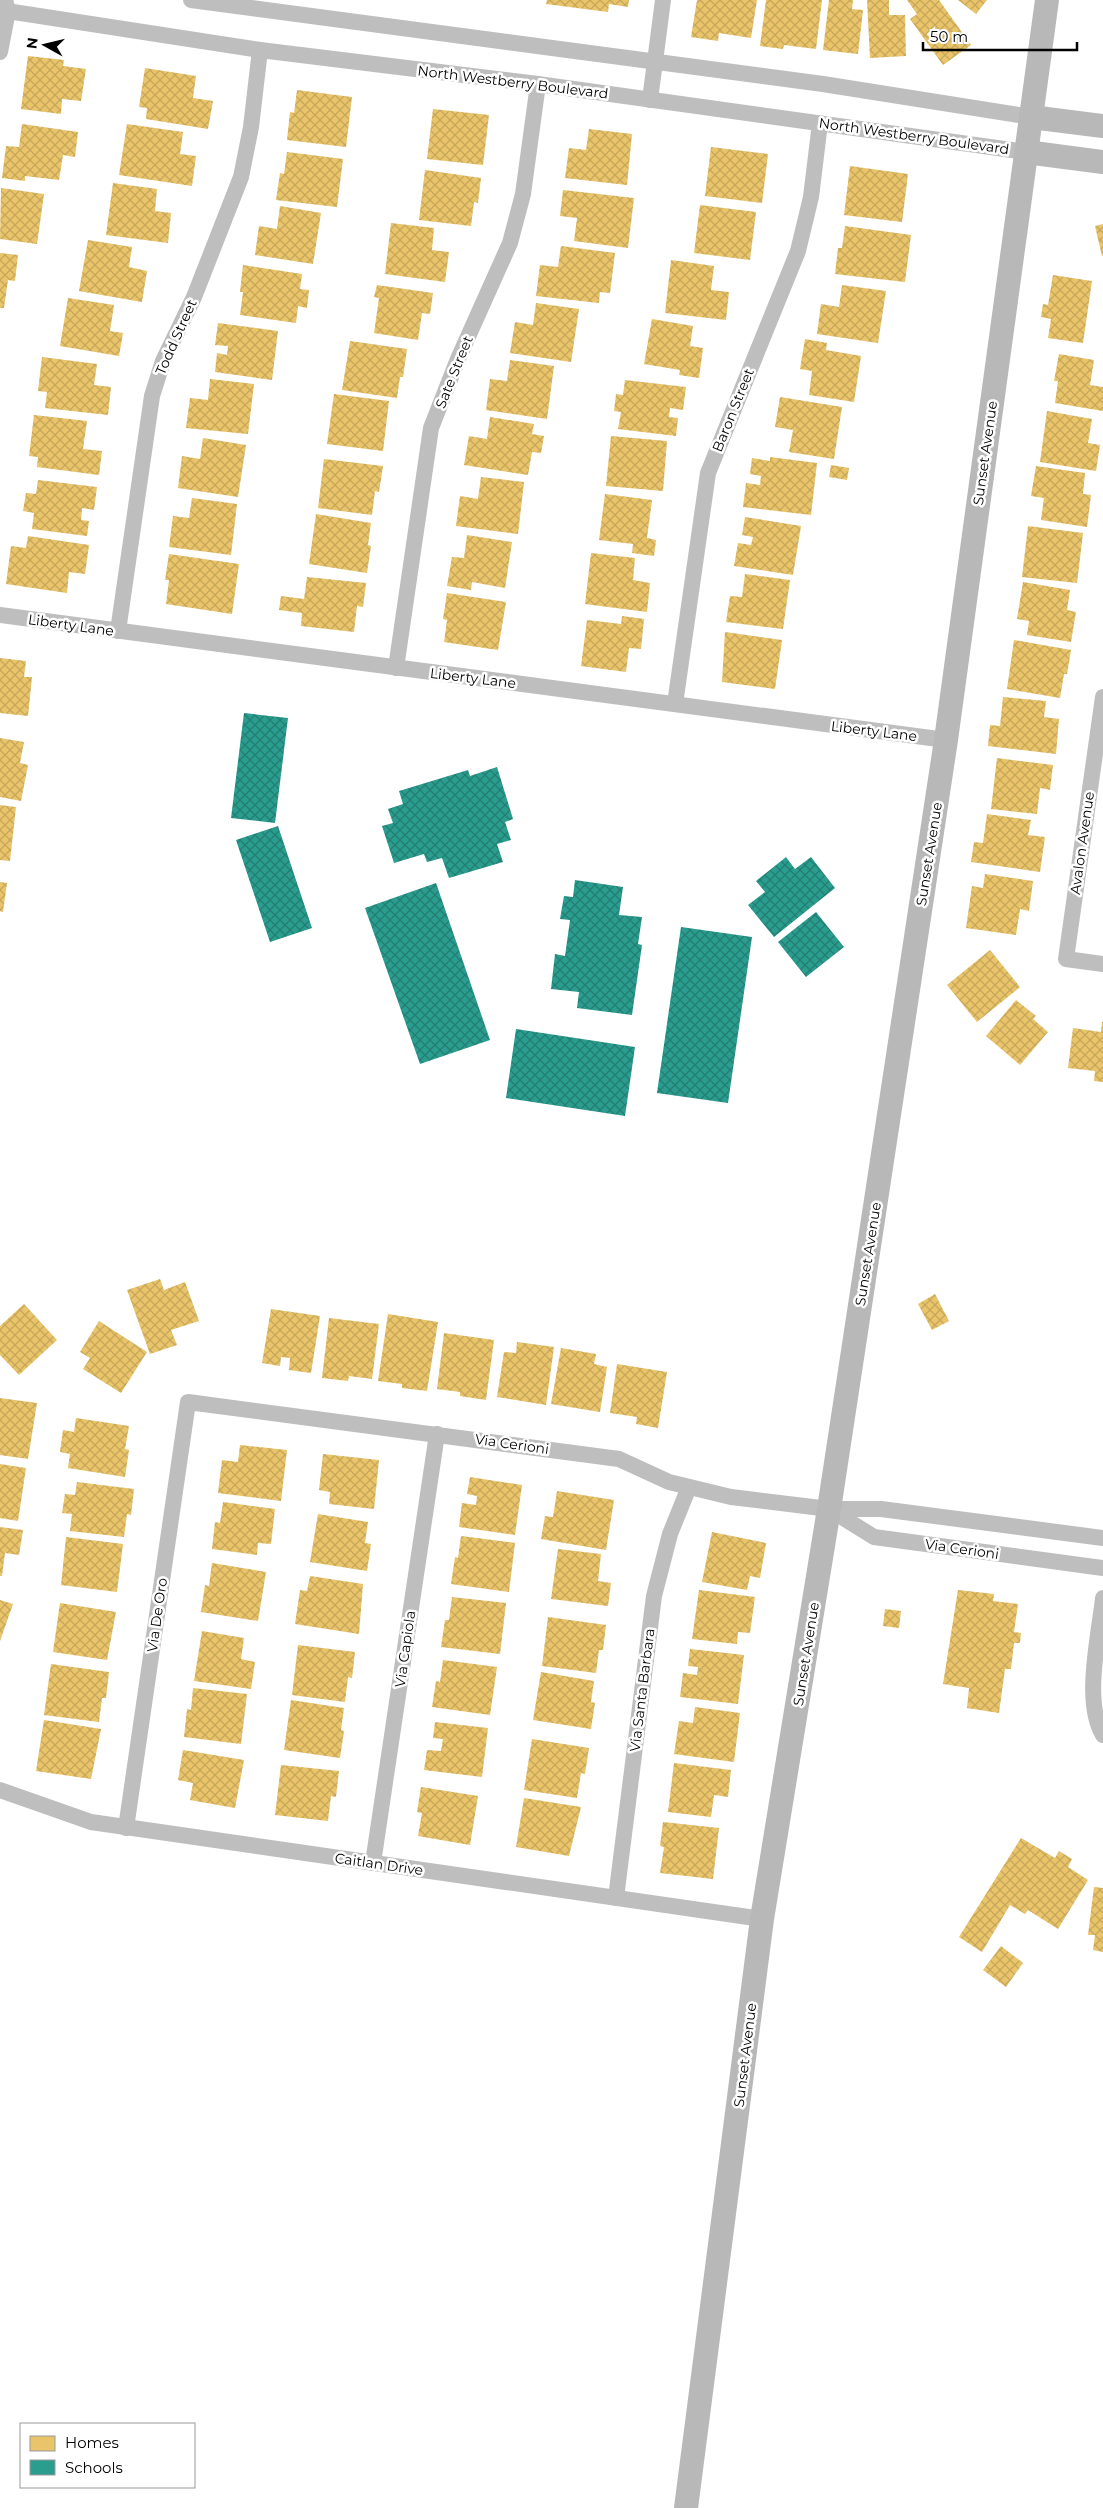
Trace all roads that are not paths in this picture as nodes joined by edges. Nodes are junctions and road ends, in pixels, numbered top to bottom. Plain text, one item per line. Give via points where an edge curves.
1 (191, 0) edge
2 (663, 0) edge
3 (1047, 0) edge
4 (4, 7) edge
5 (260, 50) junction
6 (0, 52) edge
7 (656, 61) junction
8 (538, 84) junction
9 (650, 100) junction
10 (1031, 117) junction
11 (820, 123) junction
12 (1103, 126) edge
13 (1026, 152) junction
14 (1103, 162) edge
15 (0, 615) edge
16 (118, 631) junction
17 (396, 668) junction
18 (1103, 697) edge
19 (675, 704) junction
20 (946, 740) junction
21 (1103, 964) edge
22 (188, 1402) joint
23 (437, 1434) junction
24 (689, 1487) junction
25 (829, 1509) junction
26 (1103, 1538) edge
27 (1103, 1568) edge
28 (1103, 1598) edge
29 (1103, 1736) edge
30 (0, 1790) edge
31 (126, 1828) junction
32 (373, 1863) junction
33 (616, 1898) junction
34 (762, 1919) junction
35 (686, 2508) edge

1 - 7 street
2 - 7 street
3 - 10 main road, Sunset Avenue
4 - 5 street, North Westberry Boulevard
4 - 6 street
5 - 8 street, North Westberry Boulevard
5 - 16 street, Todd Street via 252,127 241,177 152,396
7 - 9 street
7 - 10 street
8 - 9 street, North Westberry Boulevard
8 - 17 street, Sate Street via 523,194 510,243 431,428
9 - 11 street, North Westberry Boulevard
10 - 12 main road
10 - 13 main road, Sunset Avenue
11 - 13 street, North Westberry Boulevard
11 - 19 street, Baron Street via 811,197 798,251 708,473
13 - 14 main road
13 - 20 main road, Sunset Avenue
15 - 16 street, Liberty Lane
16 - 17 street, Liberty Lane
17 - 19 street, Liberty Lane
18 - 21 street, Avalon Avenue via 1066,959
19 - 20 street, Liberty Lane
20 - 25 main road, Sunset Avenue
22 - 23 street, Via Cerioni
22 - 31 street, Via De Oro
23 - 24 street, Via Cerioni via 619,1459 669,1482
23 - 32 street, Via Capiola
24 - 25 street, Via Cerioni via 731,1497
24 - 33 street, Via Santa Barbara via 670,1534 654,1596
25 - 26 street, Via Cerioni via 881,1509
25 - 27 street, Via Cerioni via 874,1537
25 - 34 main road, Sunset Avenue
28 - 29 street via 1094,1680 1096,1724
30 - 31 street, Caitlan Drive via 91,1822
31 - 32 street, Caitlan Drive
32 - 33 street, Caitlan Drive
33 - 34 street, Caitlan Drive
34 - 35 main road, Sunset Avenue

